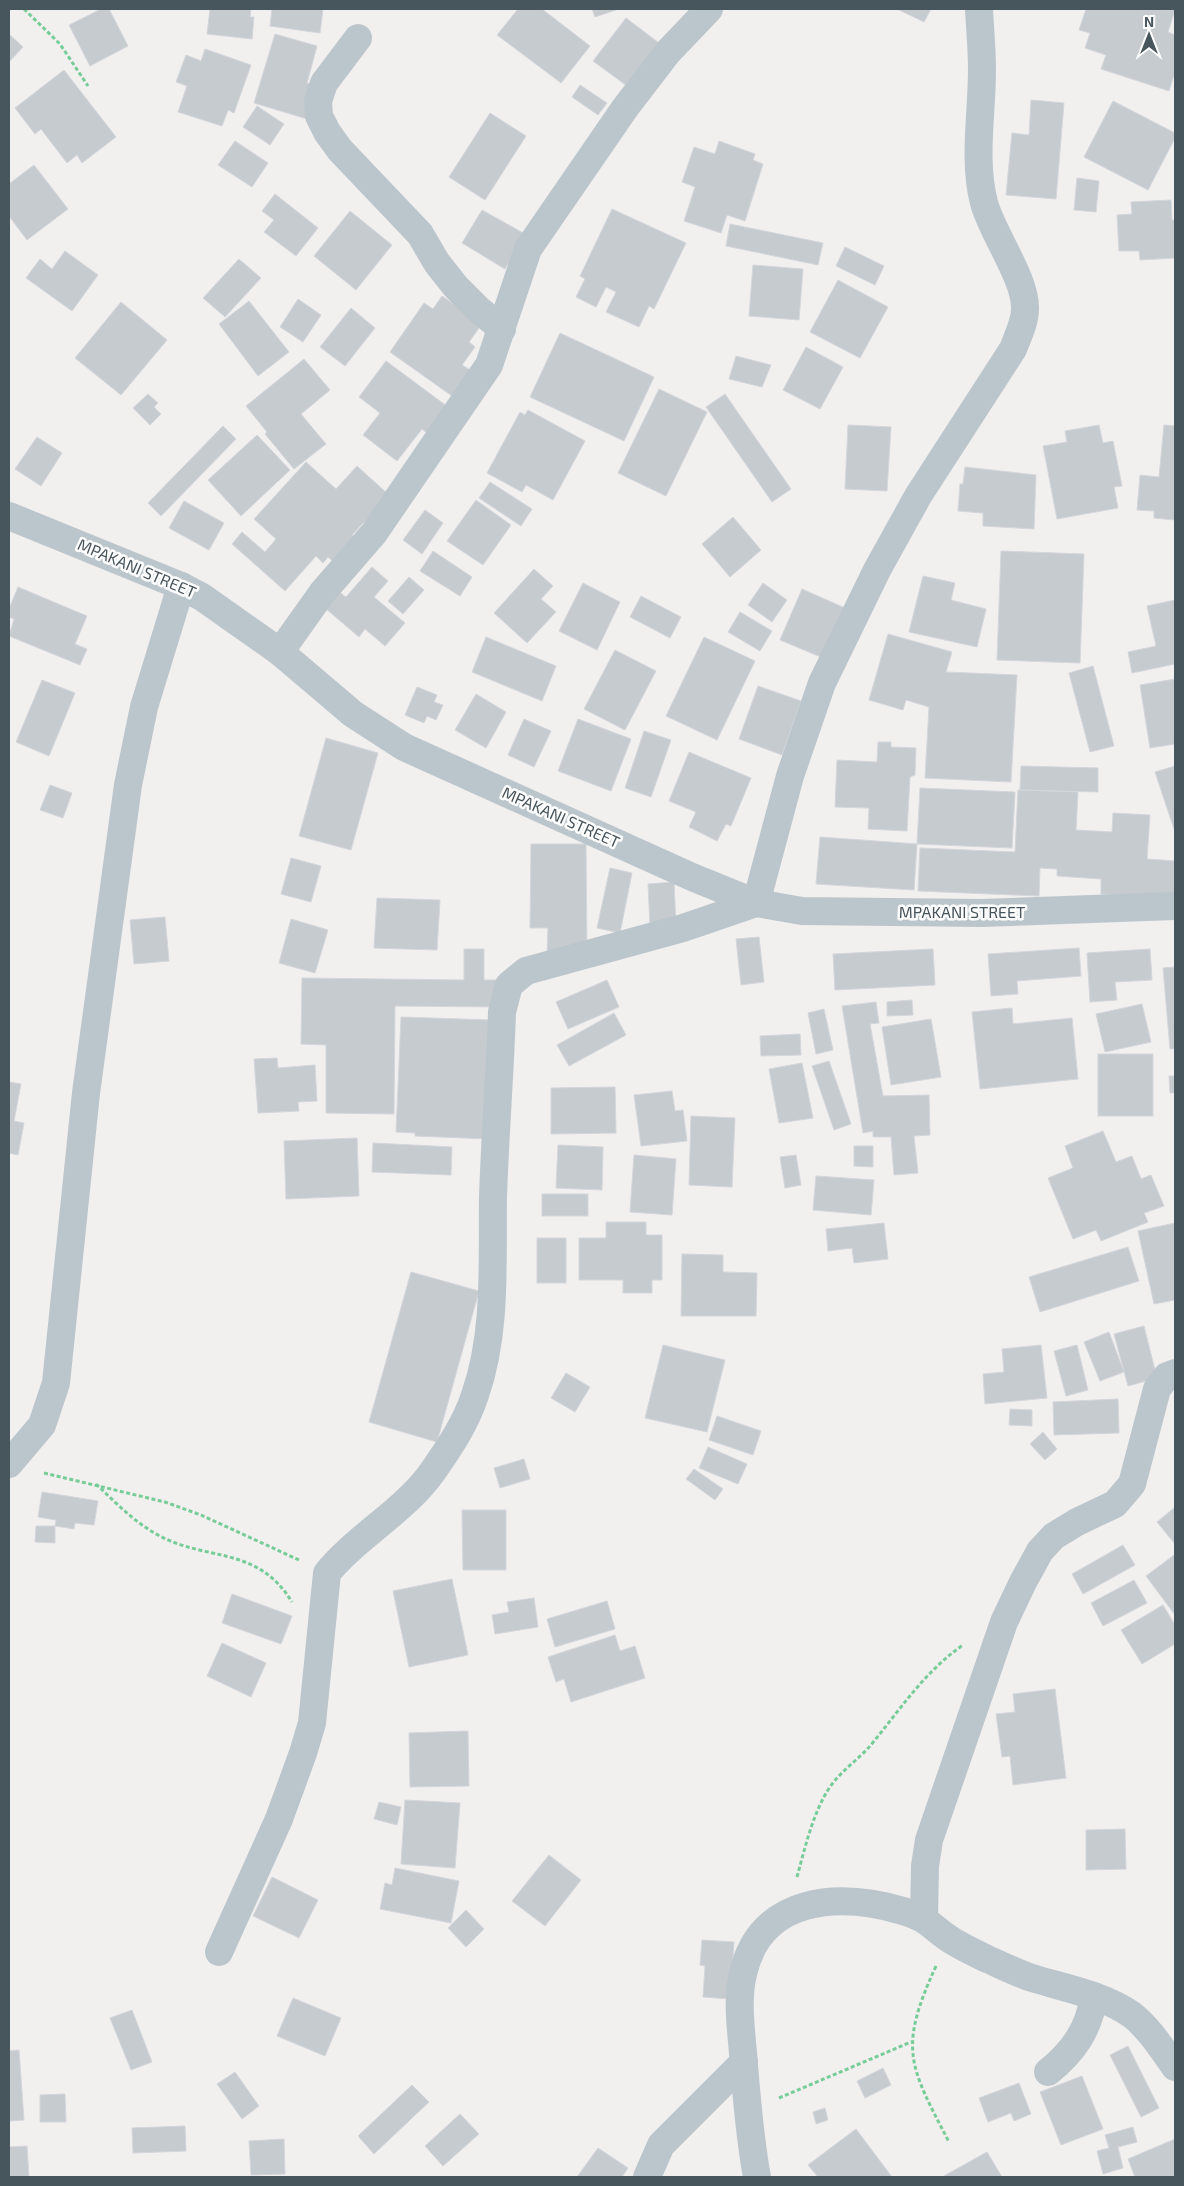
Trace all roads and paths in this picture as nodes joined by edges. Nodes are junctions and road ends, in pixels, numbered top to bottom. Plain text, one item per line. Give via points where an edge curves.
1 (24, 9) edge
2 (709, 9) edge
3 (979, 9) edge
4 (358, 38) dead end
5 (88, 86) dead end
6 (502, 329) junction
7 (9, 516) edge
8 (181, 586) junction
9 (280, 652) junction
10 (756, 903) junction
11 (1175, 906) edge
12 (1175, 1373) edge
13 (9, 1464) edge
14 (42, 1472) dead end
15 (95, 1483) junction
16 (327, 1573) junction
17 (295, 1607) dead end
18 (1004, 1622) junction
19 (788, 1911) junction
20 (924, 1918) junction
21 (948, 1938) junction
22 (218, 1952) dead end
23 (1094, 1996) junction
24 (911, 2042) junction
25 (744, 2062) junction
26 (1175, 2067) edge
27 (1048, 2072) dead end
28 (748, 2110) junction
29 (950, 2142) dead end
30 (647, 2177) edge
31 (757, 2177) edge

1 - 5 path via 60,44
2 - 6 street via 668,52 625,108 528,249
3 - 10 street via 982,68 979,167 984,201 993,229 1020,284 1025,308 1021,328 1013,349 918,496 877,570 822,683 790,776
4 - 6 street via 324,83 318,101 319,116 340,150 420,234 456,287
6 - 9 street via 489,365 374,533 322,594
7 - 8 street, MPAKANI STREET
8 - 9 street, MPAKANI STREET via 210,602
8 - 13 street via 144,707 128,785 86,1093 56,1384 42,1425
9 - 10 street, MPAKANI STREET via 353,714 404,747
10 - 11 street, MPAKANI STREET via 802,910 954,913
10 - 16 street via 683,928 526,971 508,985 502,1012 493,1196 492,1309 475,1395 458,1433 431,1473 394,1511 340,1557
12 - 18 street via 1167,1376 1157,1388 1132,1484 1116,1504 1054,1536 1040,1551
14 - 15 path
15 - 16 path via 201,1515
15 - 17 path via 136,1522 159,1536 247,1561 284,1588
16 - 22 street via 312,1723 279,1819
18 - 19 path via 972,1638 919,1682 869,1748 828,1790 808,1840
18 - 20 street via 929,1840
19 - 20 street via 836,1901 880,1905
19 - 25 street via 766,1927 752,1948 742,1974 740,2012
20 - 21 street
21 - 23 street via 1026,1976
21 - 24 path via 917,2010
23 - 26 street via 1132,2015
23 - 27 street via 1085,2030 1071,2051
24 - 28 path
24 - 29 path via 917,2075
25 - 28 street
25 - 30 street via 661,2146
28 - 31 street

